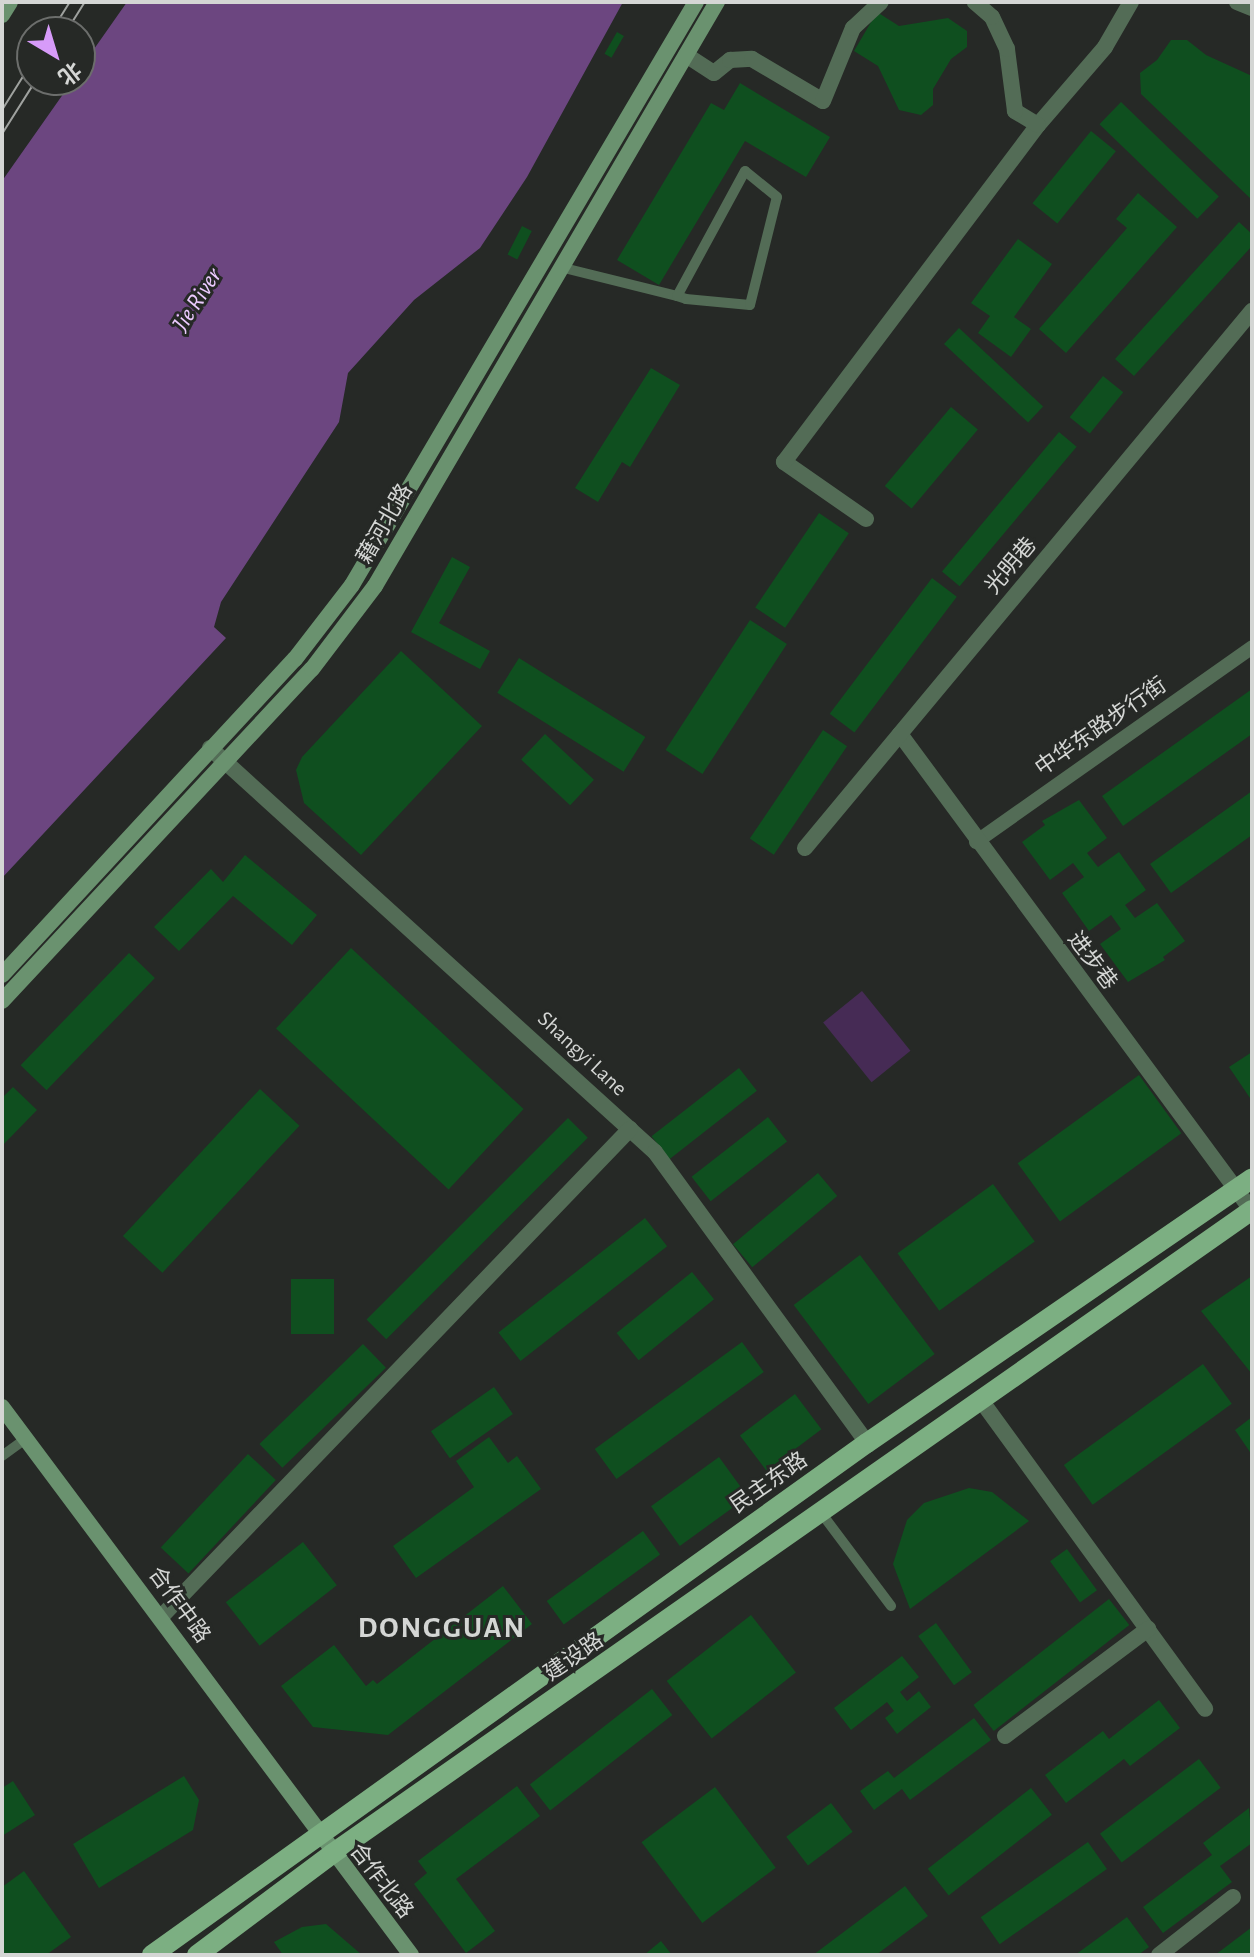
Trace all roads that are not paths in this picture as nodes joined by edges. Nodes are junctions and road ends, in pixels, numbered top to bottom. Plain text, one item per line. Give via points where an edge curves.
1 (10, 2) edge
2 (696, 2) edge
3 (717, 2) edge
4 (881, 2) edge
5 (975, 2) edge
6 (1131, 2) edge
7 (1237, 2) edge
8 (1252, 8) edge
9 (2, 15) edge
10 (686, 55) junction
11 (1038, 125) junction
12 (564, 268) junction
13 (677, 296) junction
14 (1252, 311) edge
15 (866, 519) dead end
16 (1252, 647) edge
17 (900, 734) junction
18 (210, 748) junction
19 (224, 760) junction
20 (976, 842) junction
21 (805, 848) dead end
22 (2, 975) edge
23 (2, 1001) edge
24 (630, 1129) junction
25 (1252, 1178) edge
26 (1235, 1190) junction
27 (1252, 1210) edge
28 (983, 1403) junction
29 (2, 1407) edge
30 (27, 1438) junction
31 (867, 1443) junction
32 (2, 1456) edge
33 (822, 1514) junction
34 (891, 1606) dead end
35 (161, 1617) junction
36 (1148, 1629) junction
37 (1205, 1709) dead end
38 (1005, 1736) dead end
39 (318, 1832) junction
40 (332, 1854) junction
41 (1233, 1897) dead end
42 (152, 1955) edge
43 (197, 1955) edge
44 (411, 1955) edge
45 (1159, 1955) edge

1 - 9 main road
2 - 18 main road, 藉河北路 via 352,585 295,659
3 - 10 main road, 藉河北路
4 - 10 street via 853,28 823,101 752,59 730,60 714,73
5 - 11 street via 992,17 1007,49 1015,111
6 - 11 street via 1105,47
7 - 8 street
10 - 12 main road, 藉河北路
11 - 15 street via 784,462
12 - 13 lane
12 - 19 main road, 藉河北路 via 375,586 312,669
13 - 13 lane via 750,305 777,197 745,171
14 - 17 street, 光明巷
16 - 20 street, 中华东路步行街
17 - 20 street, 进步巷
17 - 21 street, 光明巷
18 - 19 street, Shangyi Lane
18 - 22 main road, 藉河北路
19 - 23 main road, 藉河北路
19 - 24 street, Shangyi Lane
20 - 26 street, 进步巷
24 - 31 street, Shangyi Lane via 655,1152
24 - 35 street
25 - 26 main road, 民主东路
26 - 27 street, 进步巷
26 - 31 main road, 民主东路
27 - 28 main road
28 - 33 main road, 建设路
28 - 36 street
29 - 30 main road, 合作中路
30 - 32 lane
30 - 35 main road, 合作中路
31 - 39 main road, 民主东路
33 - 34 lane
33 - 40 main road, 建设路
35 - 39 main road, 合作中路
36 - 37 street
36 - 38 street
39 - 40 main road, 合作北路
39 - 42 main road
40 - 43 main road, 建设路
40 - 44 main road, 合作北路
41 - 45 street

